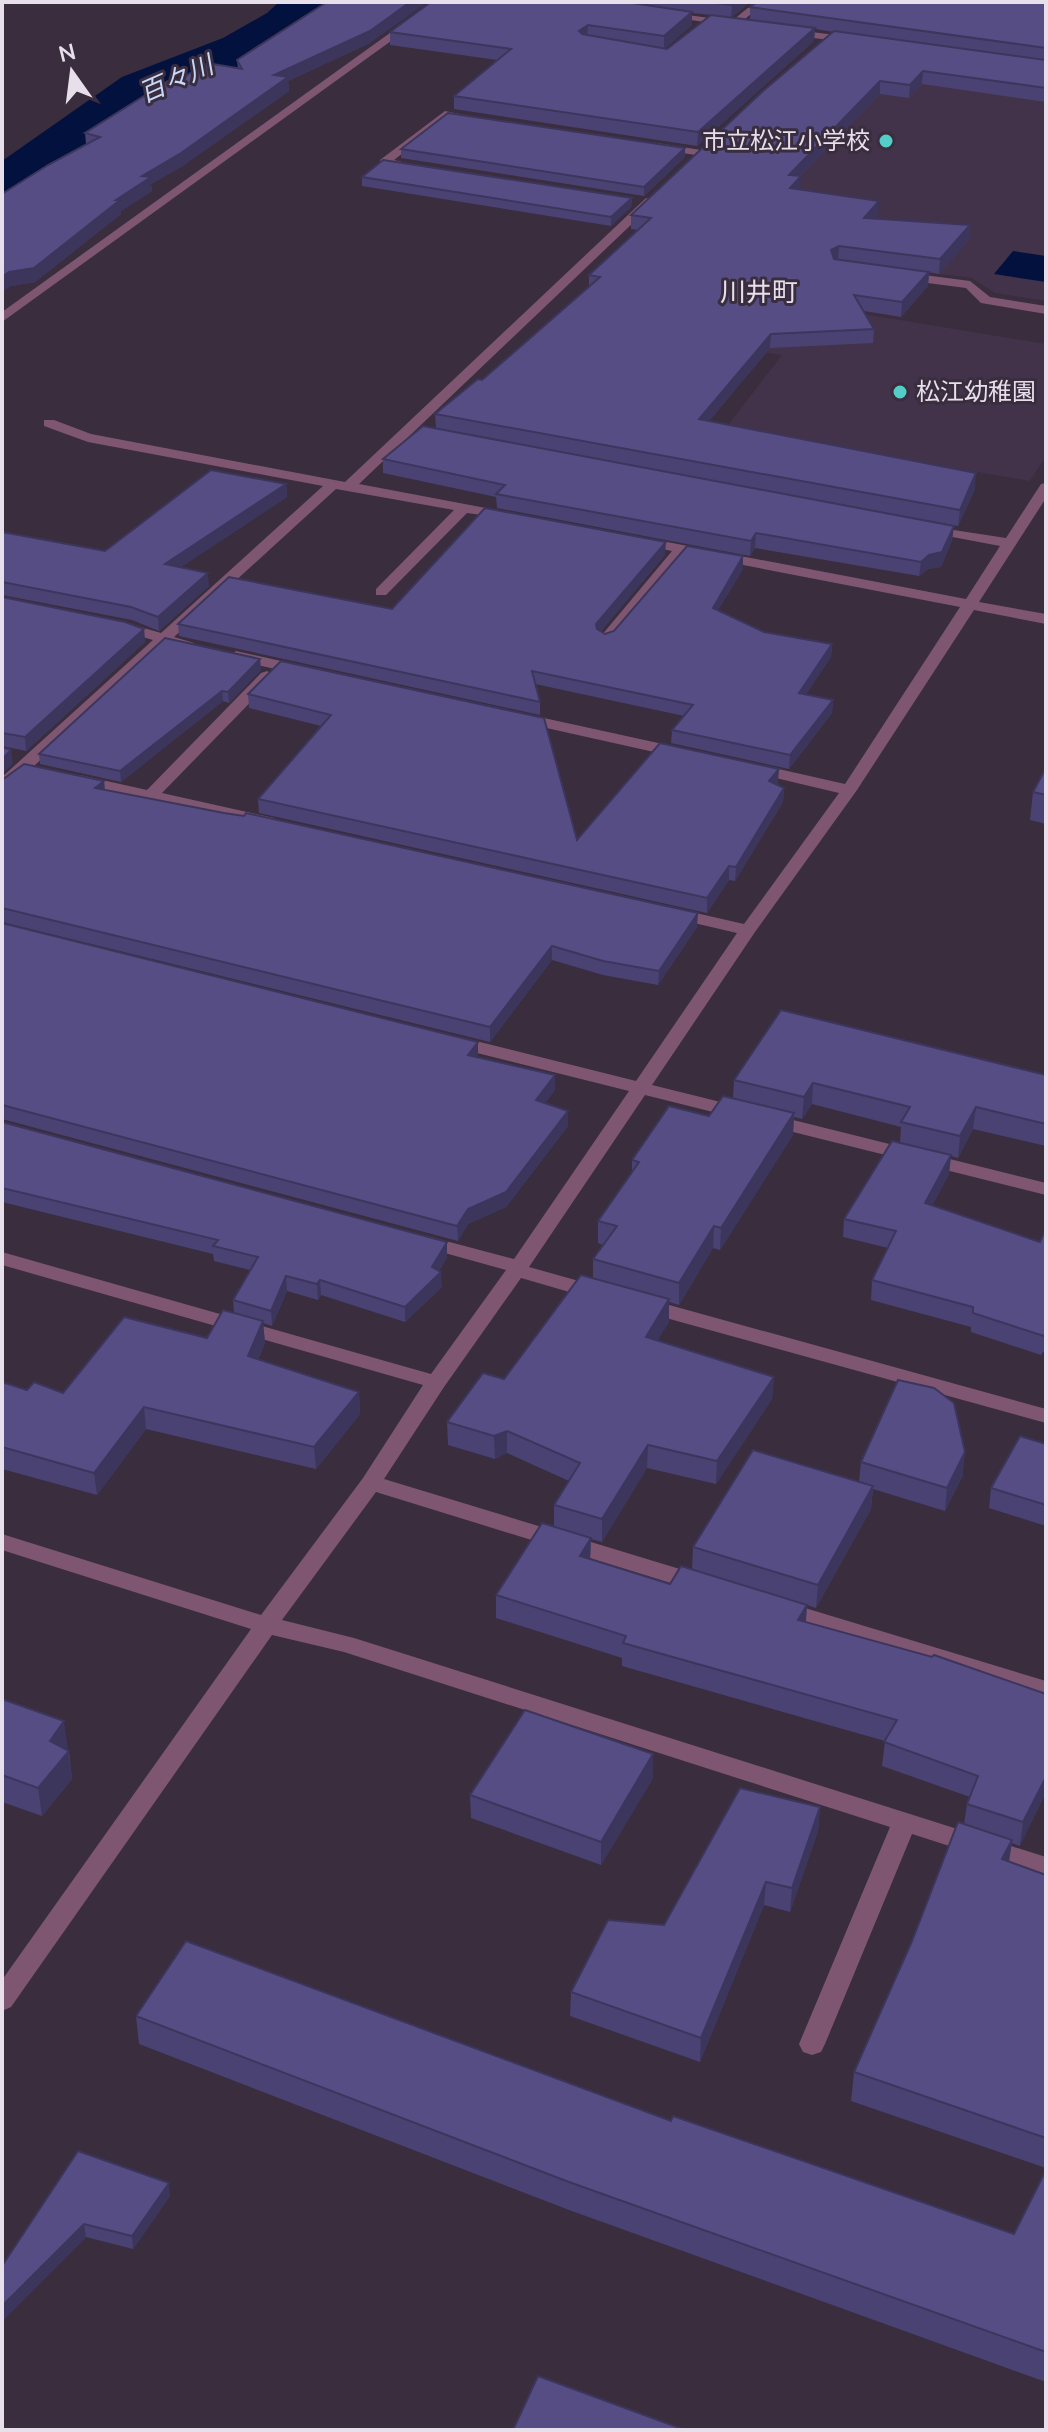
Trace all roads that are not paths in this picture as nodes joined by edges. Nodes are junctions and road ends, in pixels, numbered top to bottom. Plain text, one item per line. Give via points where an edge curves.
1 (440, 2) edge
2 (761, 2) edge
3 (653, 13) edge
4 (708, 21) junction
5 (735, 24) junction
6 (751, 26) edge
7 (698, 29) edge
8 (783, 31) edge
9 (830, 37) junction
10 (861, 42) edge
11 (815, 52) edge
12 (490, 120) edge
13 (712, 142) edge
14 (641, 143) edge
15 (701, 153) junction
16 (690, 163) edge
17 (415, 167) edge
18 (658, 193) edge
19 (632, 201) edge
20 (647, 203) junction
21 (882, 273) edge
22 (1046, 310) edge
23 (2, 318) edge
24 (49, 423) dead end
25 (341, 485) junction
26 (1046, 487) edge
27 (464, 508) junction
28 (526, 520) edge
29 (915, 526) edge
30 (620, 537) edge
31 (1009, 543) junction
32 (682, 549) junction
33 (381, 592) dead end
34 (971, 604) junction
35 (1046, 619) edge
36 (102, 622) edge
37 (606, 639) edge
38 (162, 640) junction
39 (278, 665) junction
40 (324, 675) edge
41 (510, 716) edge
42 (695, 756) edge
43 (23, 761) junction
44 (741, 766) edge
45 (2, 786) edge
46 (849, 790) junction
47 (151, 795) junction
48 (289, 826) edge
49 (656, 909) edge
50 (748, 930) junction
51 (427, 1035) edge
52 (639, 1088) junction
53 (1046, 1189) edge
54 (397, 1234) edge
55 (2, 1258) edge
56 (517, 1269) junction
57 (436, 1382) junction
58 (1046, 1416) edge
59 (371, 1483) junction
60 (2, 1542) edge
61 (716, 1589) edge
62 (761, 1603) edge
63 (266, 1625) junction
64 (1046, 1690) edge
65 (904, 1822) junction
66 (1046, 1867) edge
67 (2, 2000) edge
68 (812, 2044) dead end

1 - 23 street
2 - 5 street
3 - 4 street
4 - 5 street
4 - 7 street
5 - 6 street
8 - 9 street
9 - 10 street
9 - 11 street
12 - 17 street via 445,114 384,162
13 - 15 street
14 - 15 street
15 - 16 street
18 - 20 street
19 - 20 street
20 - 25 street
21 - 22 street via 970,285 986,300
24 - 25 street via 88,438
25 - 27 street
25 - 38 street
26 - 31 street
27 - 28 street
27 - 33 street
29 - 31 street
30 - 32 street
31 - 34 street
32 - 34 street
32 - 37 street
34 - 35 street
34 - 46 street
36 - 38 street
38 - 39 street
38 - 43 street
39 - 40 street
39 - 47 street
41 - 42 street
43 - 45 street
43 - 47 street via 58,775
44 - 46 street
46 - 50 street
47 - 48 street
49 - 50 street
50 - 52 street
51 - 52 street
52 - 53 street
52 - 56 street
54 - 56 street
55 - 57 street
56 - 57 street
56 - 58 street
57 - 59 street
59 - 61 street
59 - 63 street
60 - 63 street
62 - 64 street
63 - 65 street via 346,1644
63 - 67 street
65 - 66 street
65 - 68 street

